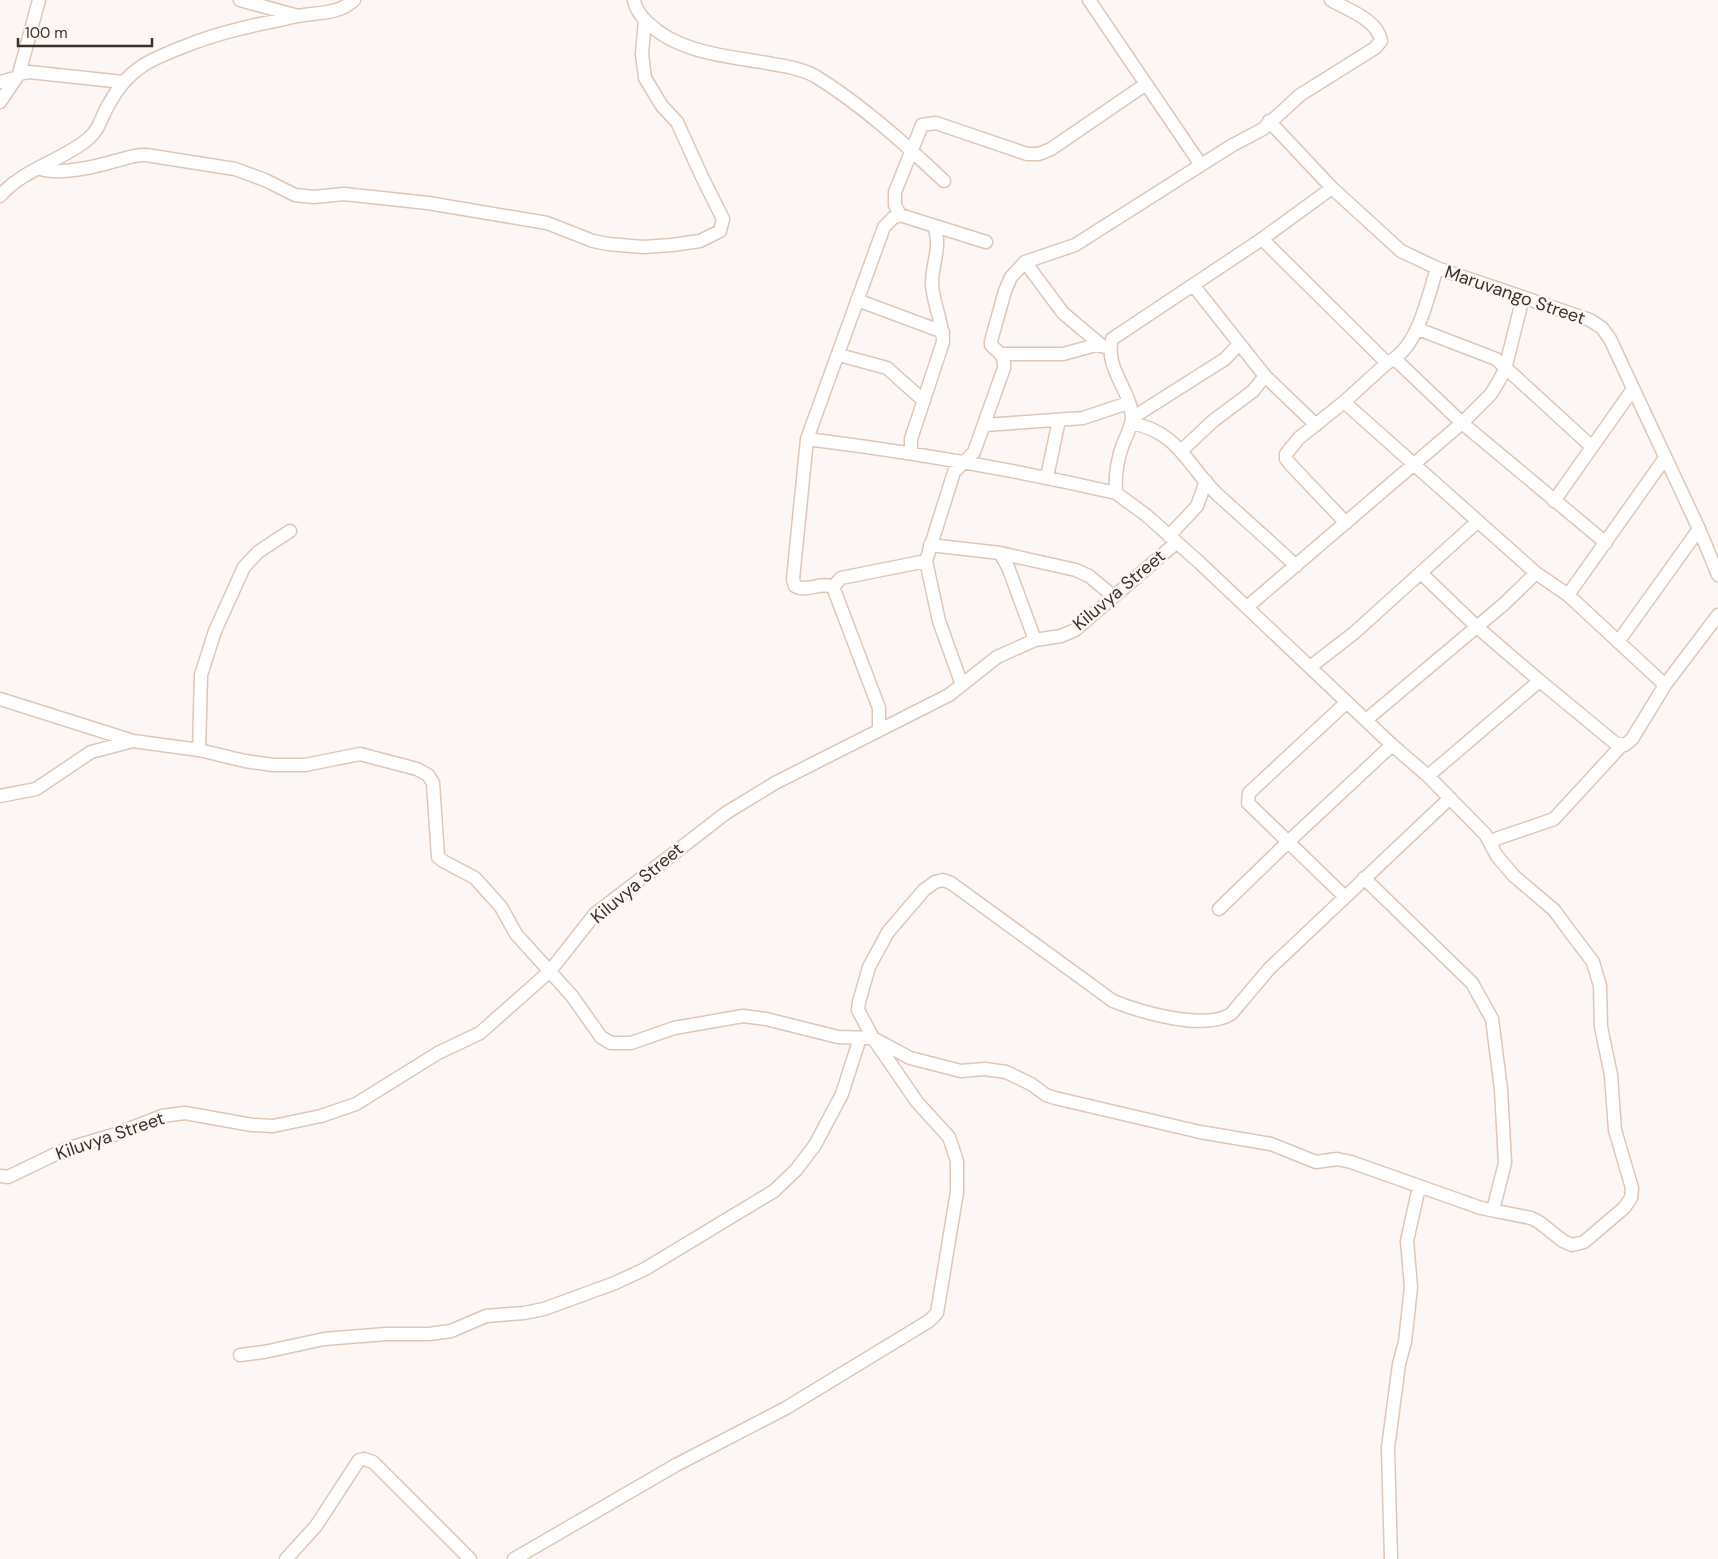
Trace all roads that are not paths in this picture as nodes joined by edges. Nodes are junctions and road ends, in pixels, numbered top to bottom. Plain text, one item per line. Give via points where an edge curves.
1 (39, 0) edge
2 (240, 0) edge
3 (354, 0) edge
4 (634, 0) edge
5 (1089, 0) edge
6 (1331, 0) edge
7 (300, 16) junction
8 (645, 20) junction
9 (17, 76) junction
10 (0, 82) edge
11 (123, 82) junction
12 (1146, 84) junction
13 (0, 102) edge
14 (1269, 121) junction
15 (910, 150) junction
16 (1200, 166) junction
17 (41, 169) junction
18 (944, 181) dead end
19 (1332, 188) junction
20 (0, 196) edge
21 (900, 215) junction
22 (934, 226) junction
23 (1262, 239) junction
24 (986, 242) dead end
25 (1025, 262) junction
26 (1437, 268) junction
27 (1193, 285) junction
28 (1523, 297) junction
29 (857, 300) junction
30 (1418, 329) junction
31 (943, 332) junction
32 (1238, 345) junction
33 (1105, 347) junction
34 (1001, 354) junction
35 (839, 355) junction
36 (1391, 361) junction
37 (1505, 369) junction
38 (1264, 376) junction
39 (1633, 389) junction
40 (924, 401) junction
41 (1344, 402) junction
42 (1128, 404) junction
43 (1059, 420) junction
44 (1132, 420) junction
45 (1462, 424) junction
46 (984, 425) junction
47 (1316, 425) junction
48 (807, 439) junction
49 (1592, 447) junction
50 (1182, 450) junction
51 (911, 452) junction
52 (1665, 458) junction
53 (963, 461) junction
54 (1413, 465) junction
55 (1047, 477) junction
56 (1206, 481) junction
57 (1116, 493) junction
58 (1554, 501) junction
59 (1346, 522) junction
60 (1477, 522) junction
61 (1699, 529) junction
62 (290, 531) dead end
63 (1172, 539) junction
64 (1606, 542) junction
65 (930, 545) junction
66 (1000, 553) junction
67 (926, 561) junction
68 (1296, 566) junction
69 (1421, 573) junction
70 (1536, 573) junction
71 (1718, 575) edge
72 (833, 587) junction
73 (1568, 595) junction
74 (1113, 596) junction
75 (1247, 607) junction
76 (1718, 614) edge
77 (1477, 627) junction
78 (1035, 640) junction
79 (1618, 642) junction
80 (1310, 668) junction
81 (1542, 682) junction
82 (962, 684) junction
83 (1665, 685) junction
84 (0, 699) edge
85 (1347, 702) junction
86 (1366, 720) junction
87 (879, 729) junction
88 (133, 741) junction
89 (1392, 745) junction
90 (1622, 746) junction
91 (199, 750) junction
92 (1428, 776) junction
93 (0, 796) edge
94 (1450, 798) junction
95 (1490, 841) junction
96 (1288, 842) junction
97 (1364, 878) junction
98 (1344, 896) junction
99 (1219, 909) dead end
100 (530, 950) junction
101 (560, 960) junction
102 (550, 970) junction
103 (867, 1038) junction
104 (0, 1176) edge
105 (1419, 1187) junction
106 (1493, 1210) junction
107 (240, 1355) dead end
108 (286, 1559) edge
109 (470, 1559) edge
110 (514, 1559) edge
111 (1391, 1559) edge

1 - 9 street
2 - 7 street
3 - 7 street via 348,6 331,12
4 - 8 street
5 - 12 street
6 - 14 street via 1375,26 1381,41 1300,95
7 - 11 street via 217,34 186,45 138,66
8 - 15 street via 663,34 699,51 789,66 814,76 883,125
8 - 17 street via 642,54 645,78 662,106 677,122 723,219 720,231 700,241 643,248 608,244 547,223 428,203 344,194 305,197 235,169 139,154 99,166 56,172
9 - 10 street
9 - 11 street via 28,72
9 - 13 street
11 - 17 street via 93,134
12 - 15 street via 1039,154 1027,154 927,122 922,125
12 - 16 street
14 - 16 street via 1263,128
14 - 19 street, Maruvango Street
15 - 18 street
15 - 21 street via 894,198
16 - 25 street via 1075,245
17 - 20 street via 22,175
19 - 23 street
19 - 26 street, Maruvango Street via 1401,250
21 - 22 street
21 - 29 street via 884,227
22 - 24 street
22 - 31 street via 938,248 932,282 933,298
23 - 27 street
23 - 36 street
25 - 33 street via 1063,313
25 - 34 street via 1011,277 994,329 991,345
26 - 28 street, Maruvango Street
26 - 30 street
27 - 32 street
27 - 33 street via 1116,335
28 - 37 street
28 - 39 street, Maruvango Street via 1577,315 1602,328
29 - 31 street
29 - 35 street
30 - 36 street
30 - 37 street via 1496,359
31 - 40 street via 939,357
32 - 38 street
32 - 44 street via 1225,359
33 - 34 street via 1063,354
33 - 42 street
34 - 46 street via 1004,368
35 - 40 street via 887,368
35 - 48 street
36 - 41 street
36 - 45 street
37 - 45 street via 1491,394
37 - 49 street
38 - 47 street
38 - 50 street via 1253,391
39 - 49 street
39 - 52 street, Maruvango Street
40 - 51 street via 911,440
41 - 47 street
41 - 54 street
42 - 43 street via 1083,418
42 - 44 street
43 - 46 street
43 - 55 street
44 - 50 street
44 - 57 street via 1121,449
45 - 54 street
45 - 58 street
46 - 53 street via 974,452
47 - 59 street via 1299,438 1286,454 1286,459
48 - 51 street
48 - 72 street via 794,586 799,589 822,584
49 - 58 street
50 - 56 street
51 - 53 street
52 - 61 street, Maruvango Street
52 - 64 street
53 - 55 street
53 - 65 street via 954,472
54 - 59 street
54 - 60 street
55 - 57 street
56 - 63 street, Kiluvya Street via 1198,506
56 - 68 street
57 - 63 street
58 - 64 street
59 - 68 street
60 - 69 street
60 - 70 street
61 - 71 street, Maruvango Street
61 - 79 street
62 - 91 street via 258,552 244,567 216,631 201,675
63 - 74 street, Kiluvya Street
63 - 75 street
64 - 73 street
65 - 66 street
65 - 67 street
66 - 74 street via 1076,570 1089,576
66 - 78 street
67 - 72 street via 841,578
67 - 82 street via 939,621
68 - 75 street
69 - 77 street
69 - 80 street
70 - 73 street
70 - 77 street
72 - 87 street via 879,708
73 - 79 street
74 - 78 street, Kiluvya Street via 1074,630 1061,636
75 - 80 street
76 - 83 street
77 - 81 street
77 - 86 street
78 - 82 street, Kiluvya Street via 997,657
79 - 83 street
80 - 85 street
81 - 90 street
81 - 92 street via 1532,685
82 - 87 street, Kiluvya Street via 949,695
83 - 90 street via 1632,739
84 - 88 street
85 - 86 street
85 - 96 street via 1250,793 1248,803
86 - 89 street
87 - 101 street, Kiluvya Street via 775,783 726,813 595,914
88 - 91 street
88 - 93 street via 91,752 36,789
89 - 92 street
89 - 96 street
90 - 95 street via 1554,819
91 - 100 street via 273,765 306,765 360,754 428,775 436,794 438,857 475,878 501,907 516,934
92 - 94 street
94 - 95 street
94 - 97 street
95 - 106 street via 1496,856 1554,910 1592,962 1600,986 1601,1027 1611,1075 1615,1130 1632,1188 1631,1198 1624,1208 1584,1242 1572,1245 1539,1222
96 - 98 street
96 - 99 street
97 - 98 street
97 - 106 street via 1472,983 1492,1019 1501,1089 1505,1163
98 - 103 street via 1269,969 1231,1014 1226,1018 1193,1020 1137,1011 1113,1001 951,883 935,882 924,890 888,932 869,967 858,1010
100 - 101 street
100 - 102 street
101 - 102 street, Kiluvya Street
102 - 103 street via 601,1037 611,1043 631,1043 674,1028 743,1016 838,1037
102 - 104 street, Kiluvya Street via 480,1033 438,1053 356,1104 322,1116 273,1126 185,1113 162,1116 66,1149 8,1177
103 - 105 street via 910,1058 943,1067 961,1071 985,1069 1006,1072 1055,1098 1200,1132 1270,1144 1316,1162 1337,1159
103 - 107 street via 815,1145 796,1170 774,1191 645,1269 544,1309 486,1316 451,1331 324,1340
103 - 110 street via 949,1138 957,1161 957,1192 937,1312 928,1321 786,1408 676,1465
105 - 106 street
105 - 111 street via 1407,1241 1411,1287 1388,1448
108 - 109 street via 316,1526 364,1458 373,1462

